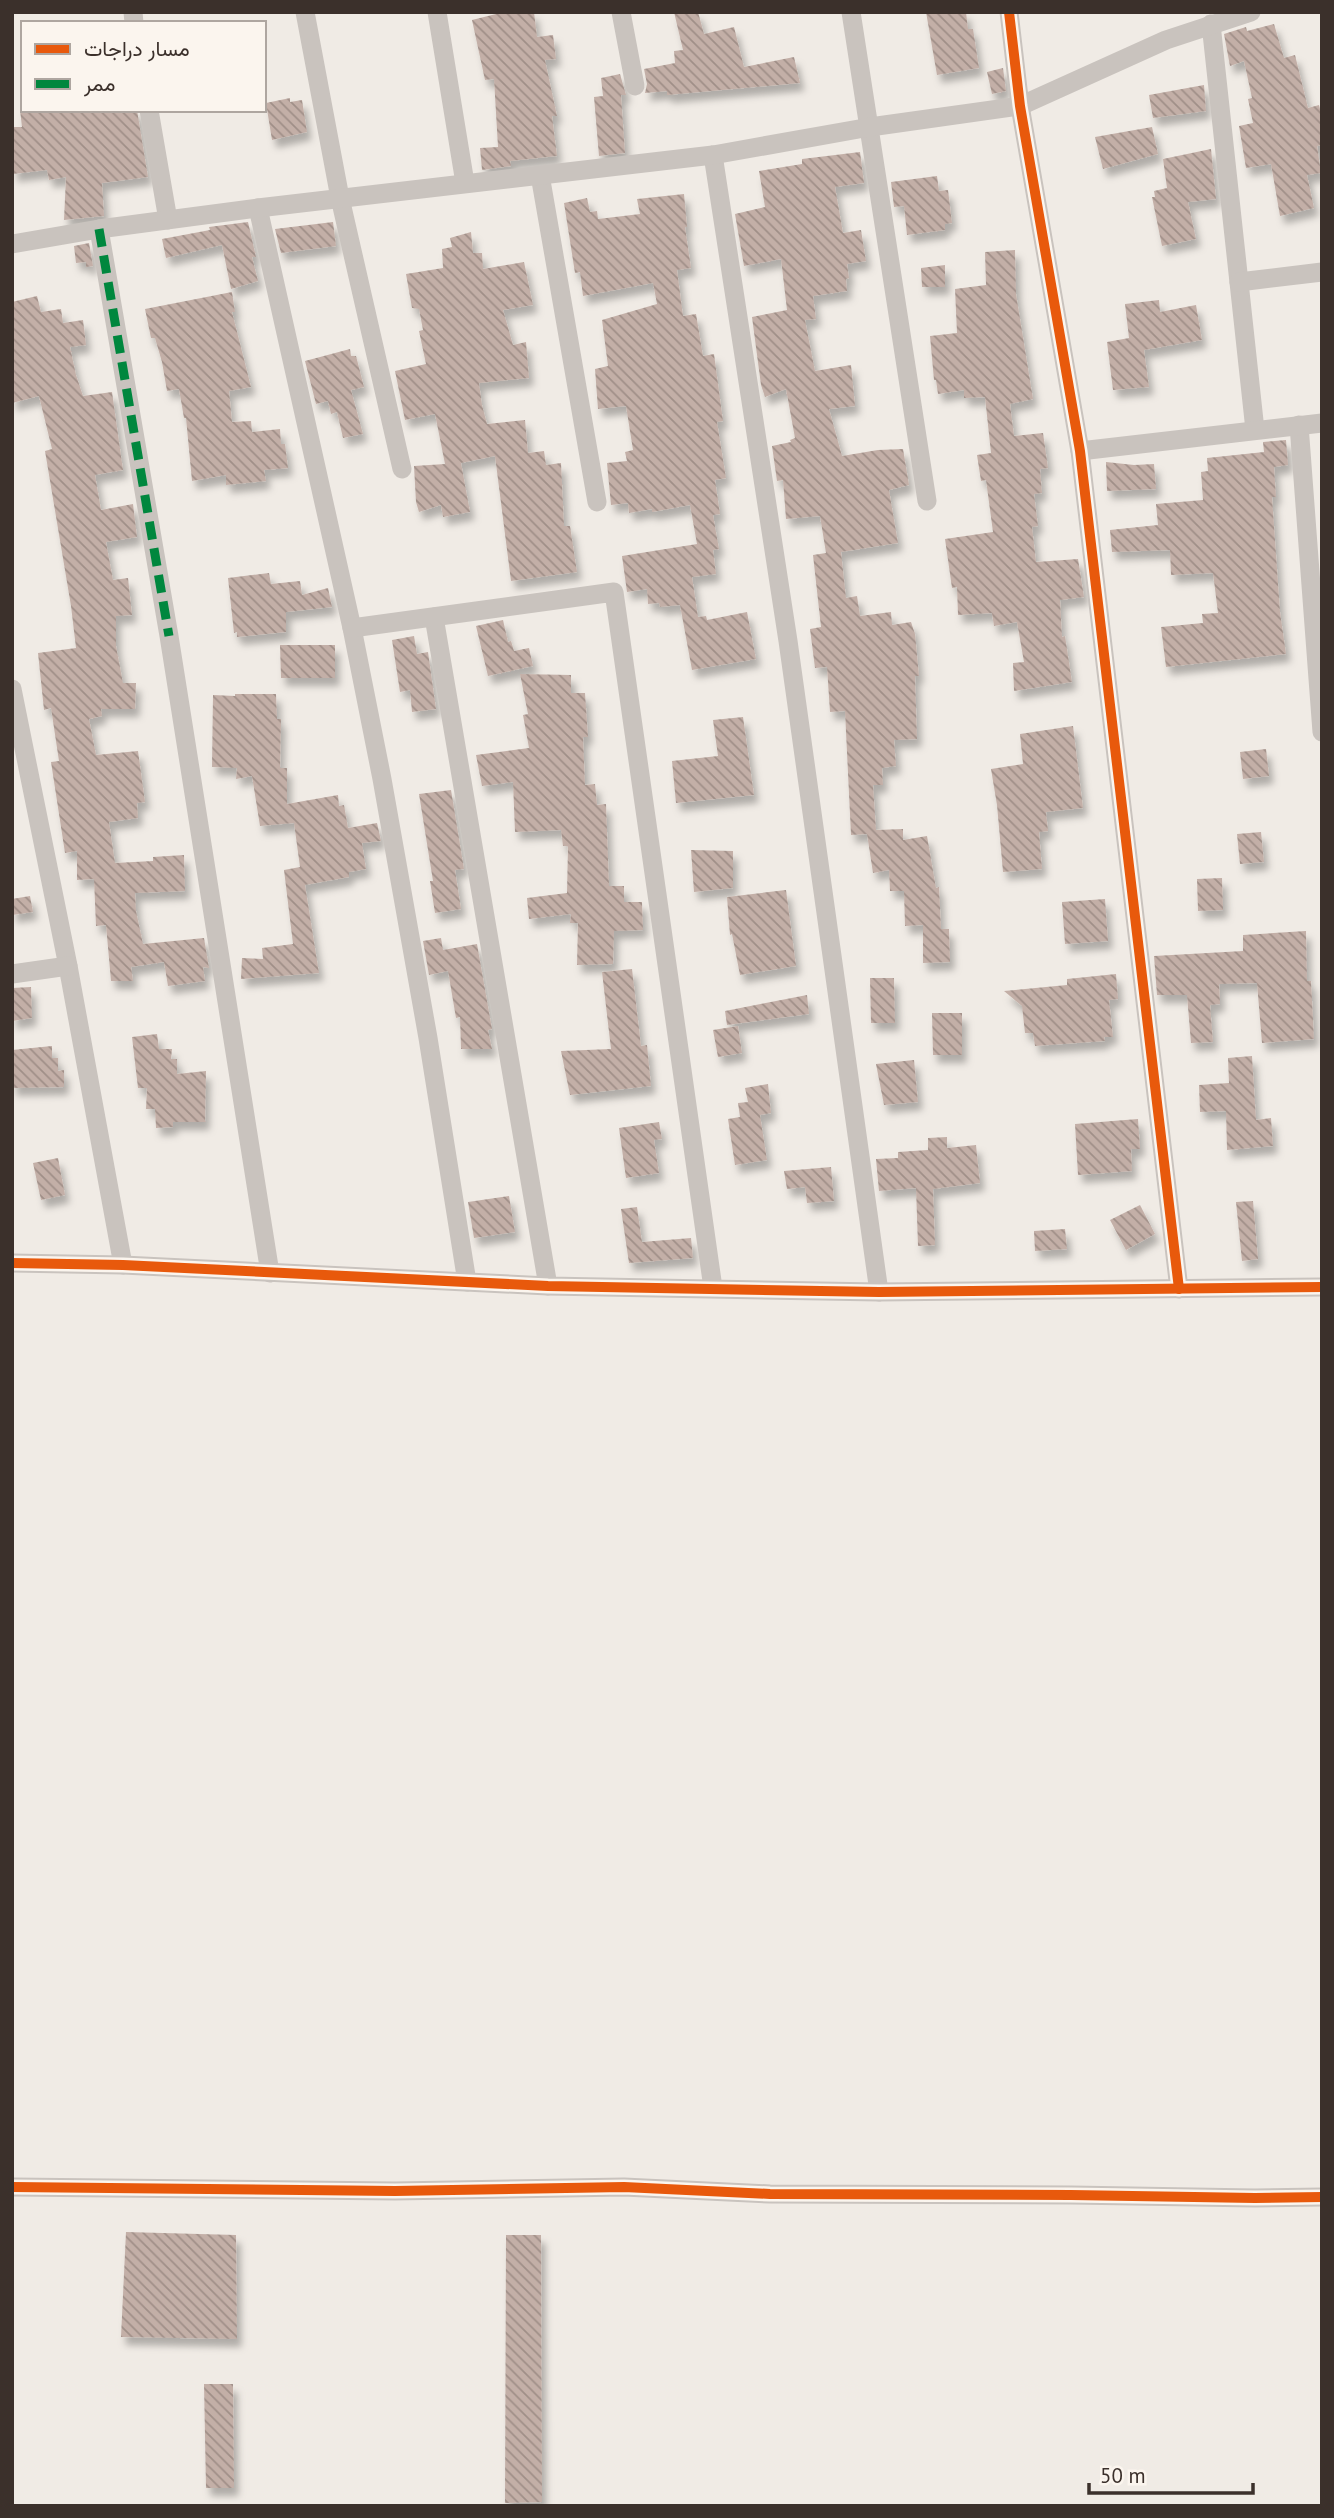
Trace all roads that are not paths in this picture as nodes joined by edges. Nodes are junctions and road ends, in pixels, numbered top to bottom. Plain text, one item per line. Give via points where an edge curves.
1 (305, 12) edge
2 (437, 12) edge
3 (621, 12) edge
4 (851, 12) edge
5 (1009, 12) edge
6 (1251, 12) edge
7 (1211, 24) junction
8 (635, 86) dead end
9 (1020, 106) junction
10 (149, 112) edge
11 (870, 127) junction
12 (713, 155) junction
13 (540, 175) junction
14 (465, 183) junction
15 (340, 198) junction
16 (258, 208) junction
17 (168, 220) junction
18 (99, 229) junction
19 (12, 244) edge
20 (1322, 272) edge
21 (1239, 282) junction
22 (1322, 423) edge
23 (1299, 425) junction
24 (1255, 430) junction
25 (1080, 451) junction
26 (402, 469) dead end
27 (927, 501) dead end
28 (597, 502) dead end
29 (434, 617) junction
30 (352, 628) junction
31 (12, 689) edge
32 (1322, 732) edge
33 (68, 967) junction
34 (12, 974) edge
35 (12, 1263) edge
36 (122, 1265) junction
37 (270, 1273) junction
38 (467, 1282) junction
39 (548, 1286) junction
40 (1322, 1287) edge
41 (713, 1288) junction
42 (1179, 1289) junction
43 (879, 1292) junction
44 (12, 2187) edge
45 (1322, 2197) edge

1 - 15 street
2 - 14 street
3 - 8 street
4 - 11 street
5 - 9 street
6 - 7 street
7 - 9 street
7 - 21 street
9 - 11 street
9 - 25 street
10 - 17 street
11 - 12 street
11 - 27 street
12 - 13 street
12 - 43 street via 788,641
13 - 14 street
13 - 28 street
14 - 15 street
15 - 16 street
15 - 26 street
16 - 17 street
16 - 30 street
17 - 18 street
18 - 19 street
18 - 37 street
20 - 21 street
21 - 24 street
22 - 23 street
23 - 24 street
23 - 32 street
24 - 25 street
25 - 42 street
29 - 30 street
29 - 39 street
29 - 41 street via 614,592
30 - 38 street via 421,997
31 - 33 street
33 - 34 street
33 - 36 street
35 - 36 street
36 - 37 street
37 - 38 street
38 - 39 street
39 - 41 street
40 - 42 street
41 - 43 street
42 - 43 street
44 - 45 street via 624,2188 770,2194

